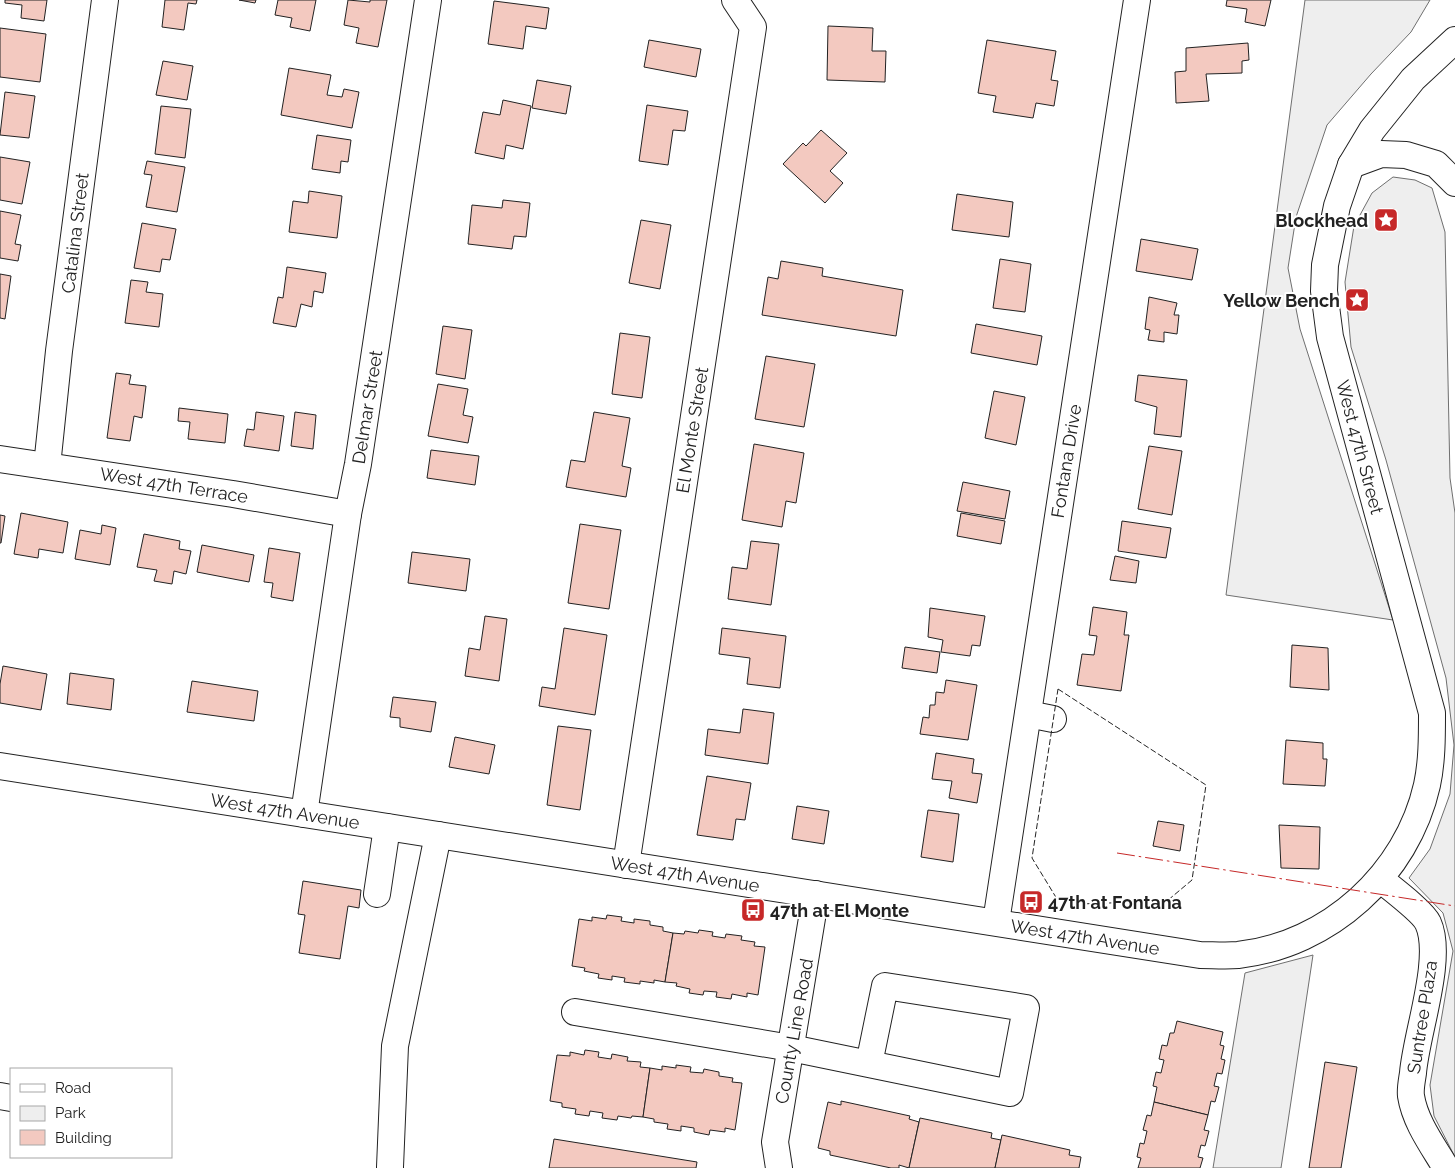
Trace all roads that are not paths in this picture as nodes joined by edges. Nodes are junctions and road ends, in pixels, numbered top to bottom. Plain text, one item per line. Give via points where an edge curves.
1 (105, 0) edge
2 (428, 0) edge
3 (735, 0) edge
4 (1137, 0) edge
5 (1455, 40) edge
6 (1351, 165) junction
7 (1455, 184) edge
8 (0, 459) edge
9 (47, 466) junction
10 (348, 514) junction
11 (1028, 714) junction
12 (1053, 719) dead end
13 (0, 766) edge
14 (304, 814) junction
15 (387, 827) junction
16 (438, 835) junction
17 (626, 866) junction
18 (1380, 879) junction
19 (377, 894) dead end
20 (816, 894) junction
21 (996, 922) junction
22 (575, 1012) dead end
23 (792, 1048) junction
24 (869, 1064) junction
25 (390, 1168) edge
26 (779, 1168) edge
27 (1446, 1168) edge

1 - 9 street, Catalina Street
2 - 10 street, Delmar Street via 363,436
3 - 17 street, El Monte Street via 753,27
4 - 11 street, Fontana Drive
5 - 6 street, West 47th Street via 1413,79 1372,130
6 - 7 street via 1381,154 1406,155 1436,164
6 - 18 street, West 47th Street via 1337,206 1324,266 1330,337 1432,713 1431,758 1418,814 1402,849
8 - 9 street, West 47th Terrace
9 - 10 street, West 47th Terrace
10 - 14 street, Delmar Street
11 - 12 street
11 - 21 street, Fontana Drive
13 - 14 street, West 47th Avenue
14 - 15 street, West 47th Avenue
15 - 16 street, West 47th Avenue
15 - 19 street
16 - 17 street, West 47th Avenue
16 - 25 street via 396,1046
17 - 20 street, West 47th Avenue
18 - 21 street, West 47th Avenue via 1356,903 1326,925 1272,948 1238,955 1200,955
18 - 27 street, Suntree Plaza via 1428,922 1433,947 1432,971 1410,1094 1416,1113
20 - 21 street, West 47th Avenue
20 - 23 street, County Line Road
22 - 23 street
23 - 24 street
23 - 26 street, County Line Road via 775,1142
24 - 24 street via 885,986 1026,1008 1010,1093

